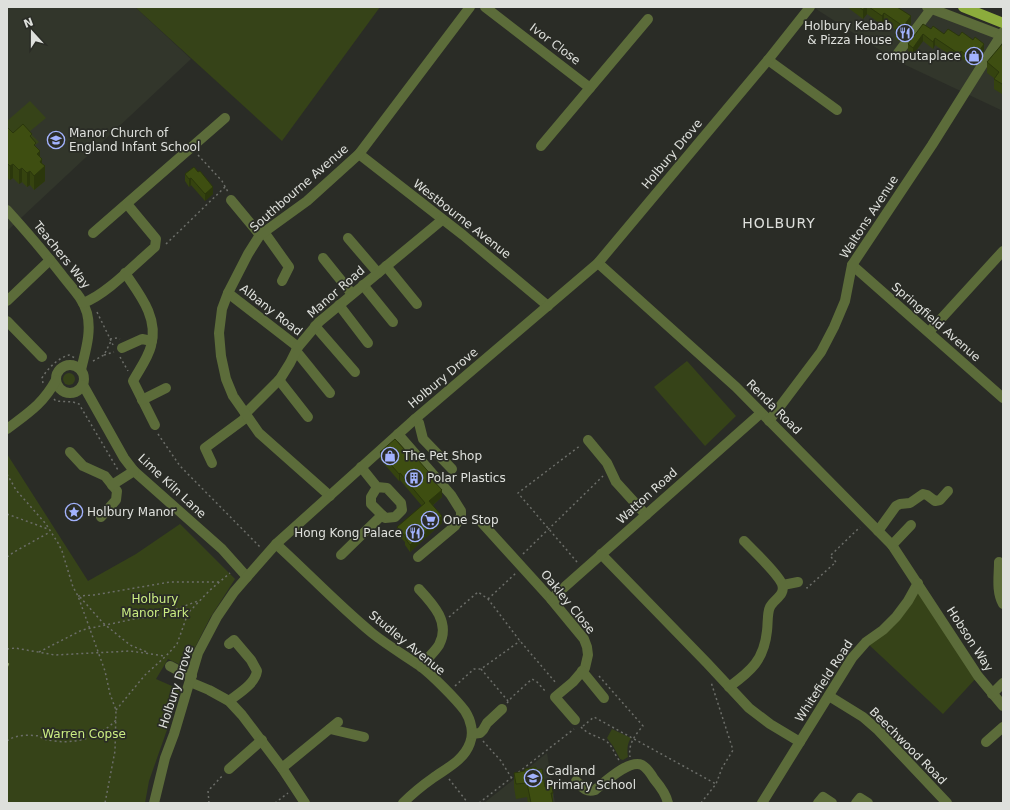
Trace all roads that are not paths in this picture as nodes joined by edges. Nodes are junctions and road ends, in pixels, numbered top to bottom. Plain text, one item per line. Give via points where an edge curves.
1 (470, 7) edge
2 (485, 7) edge
3 (810, 7) edge
4 (962, 7) edge
5 (929, 8) edge
6 (648, 19) dead end
7 (1003, 23) edge
8 (1003, 34) edge
9 (898, 53) dead end
10 (768, 60) junction
11 (590, 88) junction
12 (837, 110) dead end
13 (225, 118) dead end
14 (541, 146) dead end
15 (359, 154) junction
16 (231, 200) road end
17 (127, 204) junction
18 (7, 210) edge
19 (442, 220) junction
20 (93, 233) dead end
21 (262, 234) junction
22 (348, 238) dead end
23 (1003, 252) edge
24 (323, 258) dead end
25 (50, 260) junction
26 (598, 263) junction
27 (386, 266) junction
28 (852, 266) junction
29 (125, 273) junction
30 (378, 273) junction
31 (282, 281) dead end
32 (363, 285) junction
33 (228, 293) junction
34 (352, 294) junction
35 (7, 301) edge
36 (87, 301) junction
37 (417, 304) dead end
38 (339, 305) junction
39 (548, 306) junction
40 (7, 321) edge
41 (393, 322) dead end
42 (315, 326) junction
43 (929, 332) junction
44 (152, 341) junction
45 (368, 343) dead end
46 (118, 347) road end
47 (297, 349) junction
48 (42, 357) dead end
49 (80, 362) junction
50 (355, 372) dead end
51 (56, 380) junction
52 (279, 380) junction
53 (83, 385) junction
54 (166, 388) dead end
55 (63, 392) junction
56 (74, 393) junction
57 (330, 393) dead end
58 (51, 395) junction
59 (1002, 395) edge
60 (142, 400) junction
61 (93, 404) junction
62 (761, 412) junction
63 (246, 415) junction
64 (308, 417) dead end
65 (415, 419) junction
66 (769, 421) junction
67 (155, 425) road end
68 (7, 429) edge
69 (398, 434) junction
70 (588, 440) road end
71 (70, 452) dead end
72 (212, 463) dead end
73 (361, 467) junction
74 (452, 468) dead end
75 (134, 471) junction
76 (112, 485) junction
77 (377, 487) junction
78 (948, 491) dead end
79 (330, 496) junction
80 (382, 515) junction
81 (646, 515) junction
82 (101, 516) dead end
83 (482, 523) dead end
84 (911, 525) dead end
85 (878, 531) junction
86 (744, 541) dead end
87 (276, 544) junction
88 (892, 545) junction
89 (601, 554) junction
90 (341, 555) dead end
91 (418, 557) dead end
92 (1000, 562) dead end
93 (247, 576) junction
94 (798, 582) road end
95 (918, 583) junction
96 (783, 585) junction
97 (419, 589) dead end
98 (551, 599) junction
99 (1003, 604) edge
100 (229, 644) dead end
101 (170, 666) dead end
102 (421, 667) junction
103 (582, 671) junction
104 (191, 679) junction
105 (1003, 683) edge
106 (729, 687) junction
107 (992, 694) junction
108 (829, 696) junction
109 (604, 698) dead end
110 (229, 702) junction
111 (505, 705) road end
112 (1003, 706) edge
113 (579, 724) road end
114 (1003, 728) edge
115 (474, 734) junction
116 (364, 738) dead end
117 (262, 740) junction
118 (800, 742) junction
119 (986, 742) dead end
120 (229, 768) road end
121 (282, 768) junction
122 (576, 781) dead end
123 (154, 803) edge
124 (305, 803) edge
125 (403, 803) edge
126 (668, 803) edge
127 (762, 803) edge
128 (818, 803) edge
129 (832, 803) edge
130 (856, 803) edge
131 (868, 803) edge
132 (947, 803) edge

1 - 15 street, Southbourne Avenue
2 - 11 street, Ivor Close
3 - 10 street, Holbury Drove
4 - 7 main road
5 - 8 street
5 - 9 street
6 - 11 street
8 - 28 street, Waltons Avenue
10 - 12 street
10 - 26 street, Holbury Drove
11 - 14 street
13 - 17 street
15 - 19 street, Westbourne Avenue
15 - 21 street, Southbourne Avenue via 307,201
16 - 21 street
17 - 20 street
17 - 29 street via 156,238 155,246
18 - 25 street, Teachers Way
19 - 27 street, Manor Road
19 - 39 street, Westbourne Avenue
21 - 31 street via 289,267
21 - 33 street, Southbourne Avenue via 248,254
22 - 30 street
23 - 43 street
24 - 34 street
25 - 35 street
25 - 36 street, Teachers Way
26 - 39 street, Holbury Drove
26 - 62 street, Renda Road
27 - 30 street, Manor Road
27 - 37 street
28 - 43 street, Springfield Avenue
28 - 66 street, Waltons Avenue via 845,301 821,352
29 - 36 street
29 - 44 street via 149,311 153,330
30 - 32 street, Manor Road
32 - 34 street, Manor Road
32 - 41 street
33 - 47 street, Albany Road
33 - 63 street, Southbourne Avenue via 221,315 220,356 233,396
34 - 38 street, Manor Road
36 - 49 street, Teachers Way via 87,342
38 - 42 street, Manor Road
38 - 45 street
39 - 65 street, Holbury Drove
40 - 48 street
42 - 47 street, Manor Road
42 - 50 street
43 - 59 street, Springfield Avenue
44 - 46 street via 142,339
44 - 60 street via 133,381
47 - 52 street, Manor Road
47 - 57 street, Albany Road
49 - 51 street via 61,369
49 - 53 street via 84,377
51 - 55 street
51 - 58 street
52 - 63 street, Manor Road
52 - 64 street
53 - 56 street
53 - 61 street, Lime Kiln Lane
54 - 60 street
55 - 56 street
55 - 58 street
56 - 61 street
58 - 68 street
60 - 67 street
61 - 75 street, Lime Kiln Lane
62 - 66 street, Renda Road
62 - 81 street, Watton Road
63 - 72 street, Manor Road via 205,448
63 - 79 street, Southbourne Avenue via 259,433
65 - 69 street, Holbury Drove
65 - 74 street via 419,423 423,439
66 - 85 street, Renda Road
69 - 73 street, Holbury Drove
69 - 91 street via 451,495 461,511 455,526
70 - 81 street via 607,463 616,482
71 - 76 street via 83,466 105,476
73 - 77 street
73 - 79 street, Holbury Drove
75 - 76 street
75 - 93 street, Lime Kiln Lane via 222,549
76 - 82 street via 116,491 116,500
77 - 80 street via 371,497 371,504
77 - 80 street via 387,488 401,503 402,510 395,517 385,518
78 - 85 street via 940,500 923,494 910,503 896,506
79 - 87 street, Holbury Drove
80 - 90 street
81 - 89 street, Watton Road
83 - 98 street, Oakley Close
84 - 88 street
85 - 88 street, Renda Road
86 - 96 street
87 - 93 street, Holbury Drove
87 - 102 street, Studley Avenue via 372,633
88 - 95 street, Renda Road
89 - 98 street, Watton Road
89 - 106 street
92 - 99 street via 998,588
93 - 104 street, Holbury Drove via 217,617 198,653
94 - 96 street
95 - 107 street, Hobson Way
95 - 108 street, Whitefield Road via 896,616 852,658
96 - 106 street via 782,594 770,607 766,644 760,657 753,668
97 - 102 street via 435,607 442,622 439,644
98 - 103 street, Oakley Close via 584,639 588,655
100 - 110 street via 234,640 257,670 251,683
101 - 104 street
102 - 115 street, Studley Avenue via 465,712
103 - 109 street
103 - 113 street, Oakley Close via 559,694
104 - 110 street
104 - 123 street, Holbury Drove via 165,758
105 - 107 street
106 - 118 street via 749,708
107 - 112 street, Hobson Way
108 - 118 street, Whitefield Road
108 - 132 street, Beechwood Road via 863,717 878,730
110 - 117 street
111 - 115 street via 483,730
114 - 119 street
115 - 125 street via 463,756
116 - 121 street via 334,725
117 - 120 street
117 - 121 street
118 - 127 street, Whitefield Road
121 - 124 street
122 - 126 street via 585,790 595,790 629,765 641,764 646,767 662,790
128 - 129 street via 823,797
130 - 131 street via 860,798

